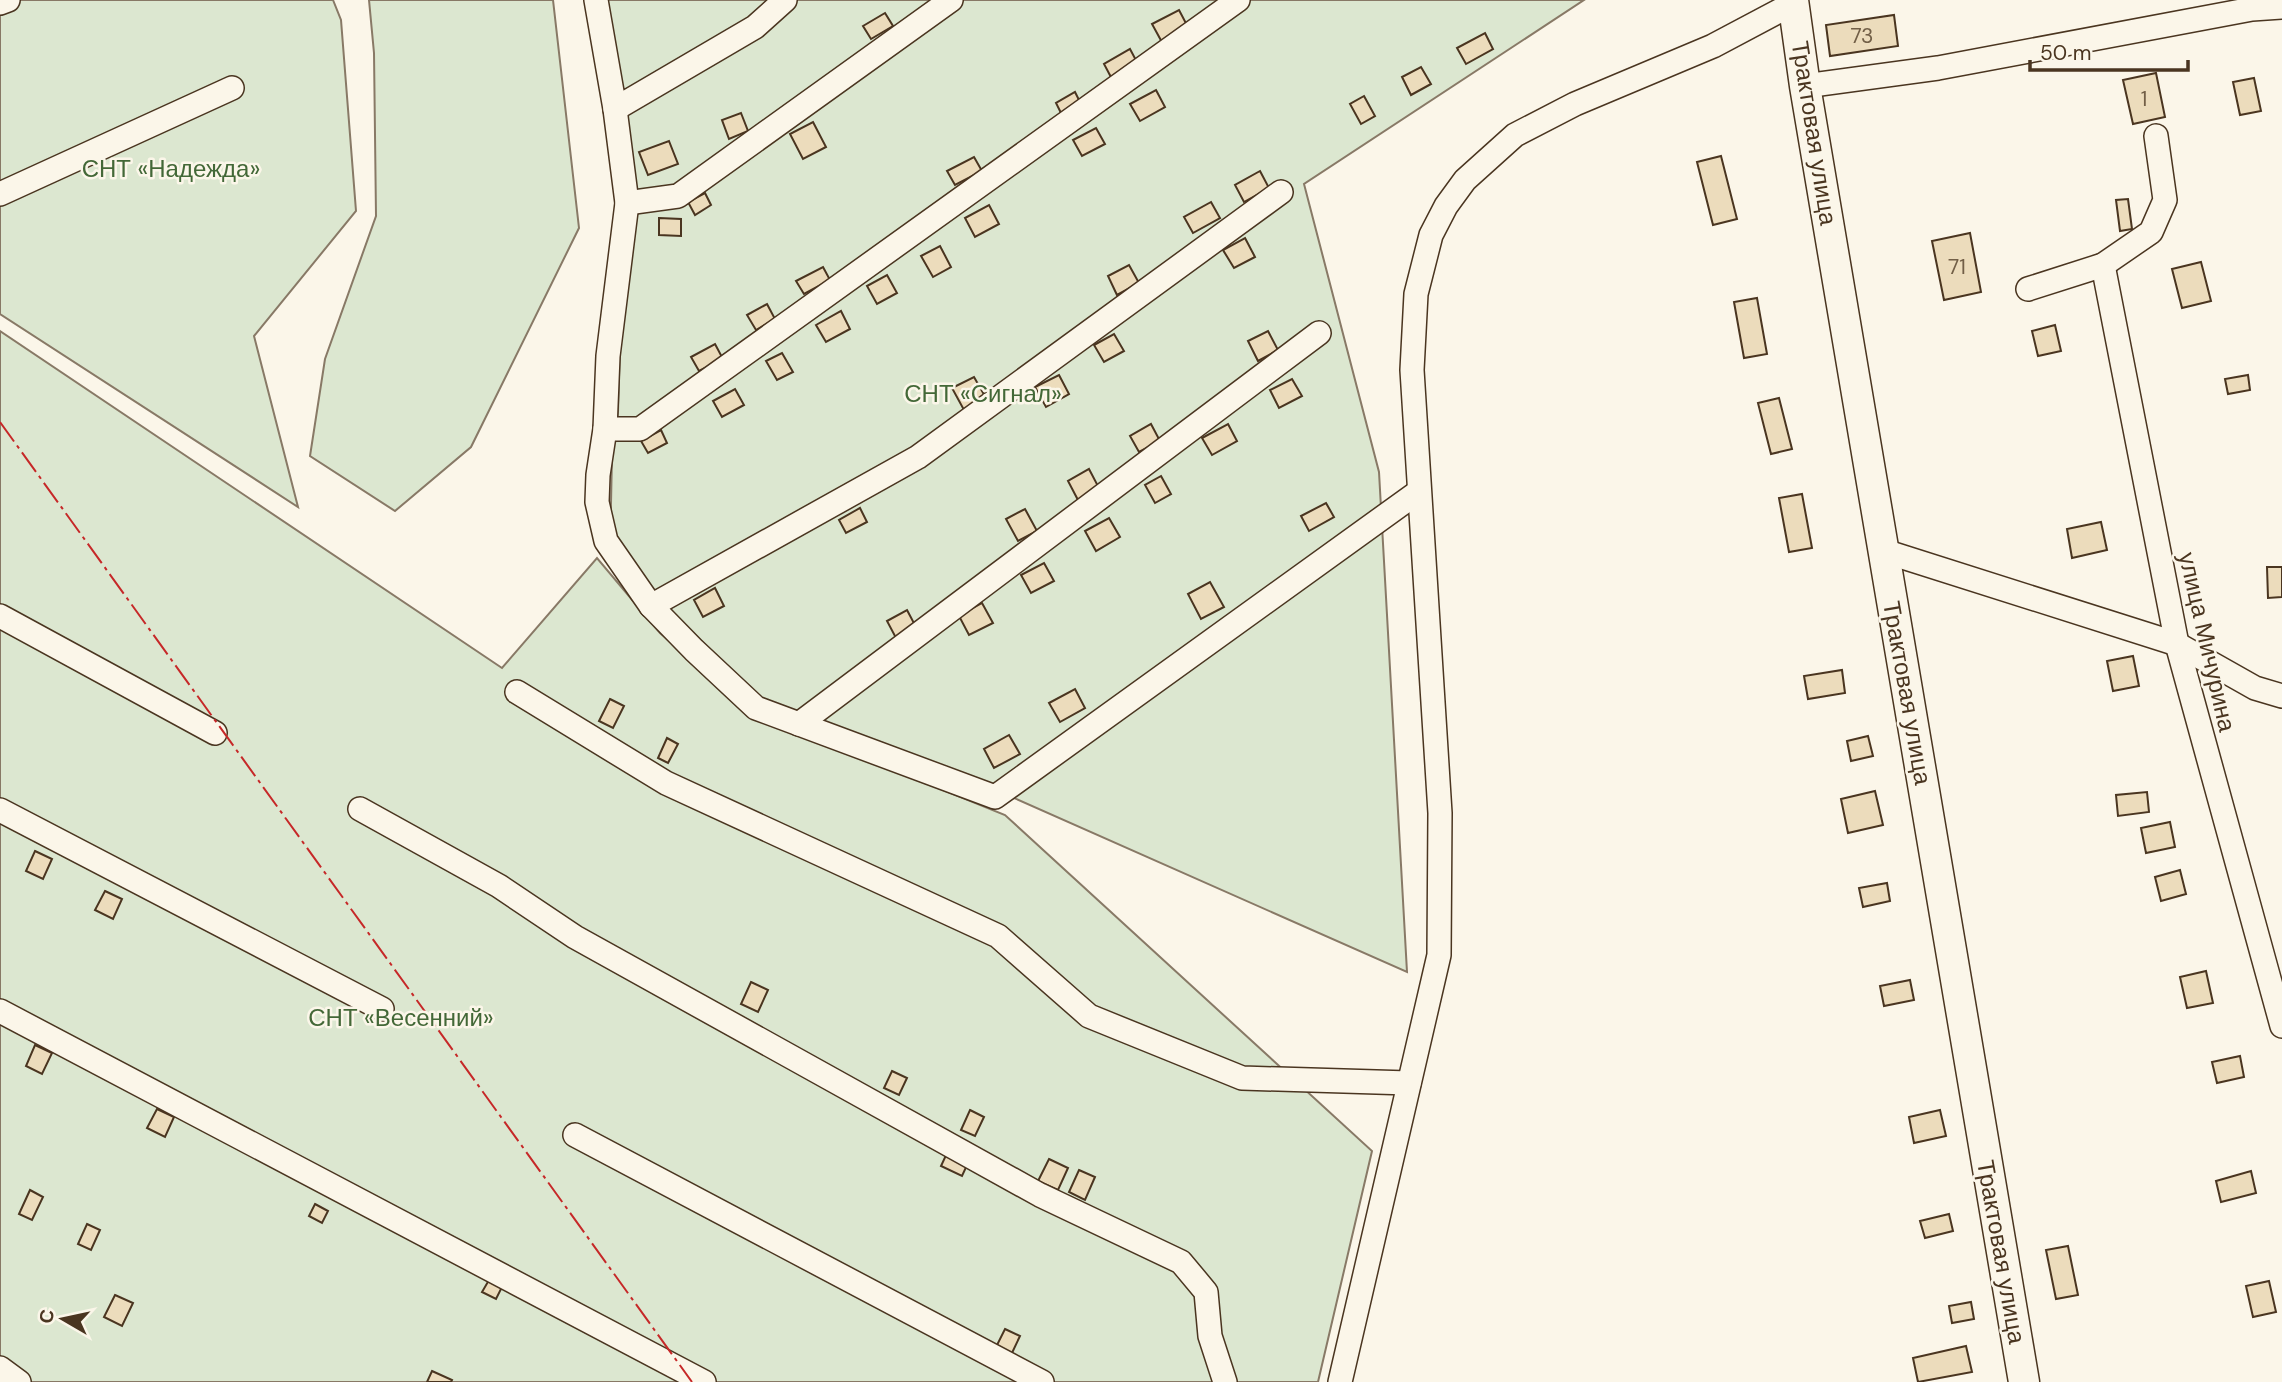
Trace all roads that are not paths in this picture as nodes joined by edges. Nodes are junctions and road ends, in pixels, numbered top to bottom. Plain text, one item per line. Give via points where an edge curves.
1 (8, 0) edge
2 (596, 0) edge
3 (785, 0) edge
4 (951, 0) edge
5 (1238, 0) edge
6 (1794, 1) edge
7 (0, 3) edge
8 (2282, 7) edge
9 (1805, 86) junction
10 (232, 88) dead end
11 (615, 109) junction
12 (2156, 136) dead end
13 (1282, 192) dead end
14 (0, 194) edge
15 (627, 203) junction
16 (2103, 265) junction
17 (2028, 289) dead end
18 (1319, 333) dead end
19 (605, 429) junction
20 (1419, 492) junction
21 (1884, 551) junction
22 (651, 606) junction
23 (0, 616) edge
24 (2176, 644) junction
25 (517, 692) dead end
26 (2282, 696) edge
27 (799, 724) junction
28 (215, 733) dead end
29 (360, 809) dead end
30 (0, 810) edge
31 (382, 1009) dead end
32 (0, 1011) edge
33 (2282, 1026) edge
34 (1409, 1083) junction
35 (575, 1135) dead end
36 (0, 1368) edge
37 (19, 1382) edge
38 (704, 1382) edge
39 (1042, 1382) edge
40 (1225, 1382) edge
41 (1340, 1382) edge
42 (2024, 1382) edge

1 - 7 street
2 - 11 street
3 - 11 street via 755,27
4 - 15 street via 678,197
5 - 19 street via 640,429
6 - 9 main road, Трактовая улица
6 - 20 street via 1713,46 1574,104 1515,135 1465,180 1431,235 1416,295 1412,370
8 - 9 street via 1938,68
9 - 21 main road, Трактовая улица
10 - 14 street
11 - 15 street
12 - 16 street via 2165,200 2151,232
13 - 22 street via 918,457
15 - 19 street via 608,356
16 - 17 street
16 - 24 street, улица Мичурина
18 - 27 street
19 - 22 street via 597,502 606,541
20 - 27 street via 995,797
20 - 34 street via 1440,813 1439,956
21 - 24 street
21 - 42 main road, Трактовая улица
22 - 27 street via 756,708
23 - 28 street
24 - 26 street via 2255,688
24 - 33 street, улица Мичурина
25 - 34 street via 666,783 998,936 1089,1016 1242,1078
29 - 40 street via 499,886 575,937 1040,1195 1181,1262 1206,1292 1210,1336
30 - 31 street
32 - 38 street
34 - 41 street
35 - 39 street
36 - 37 street

